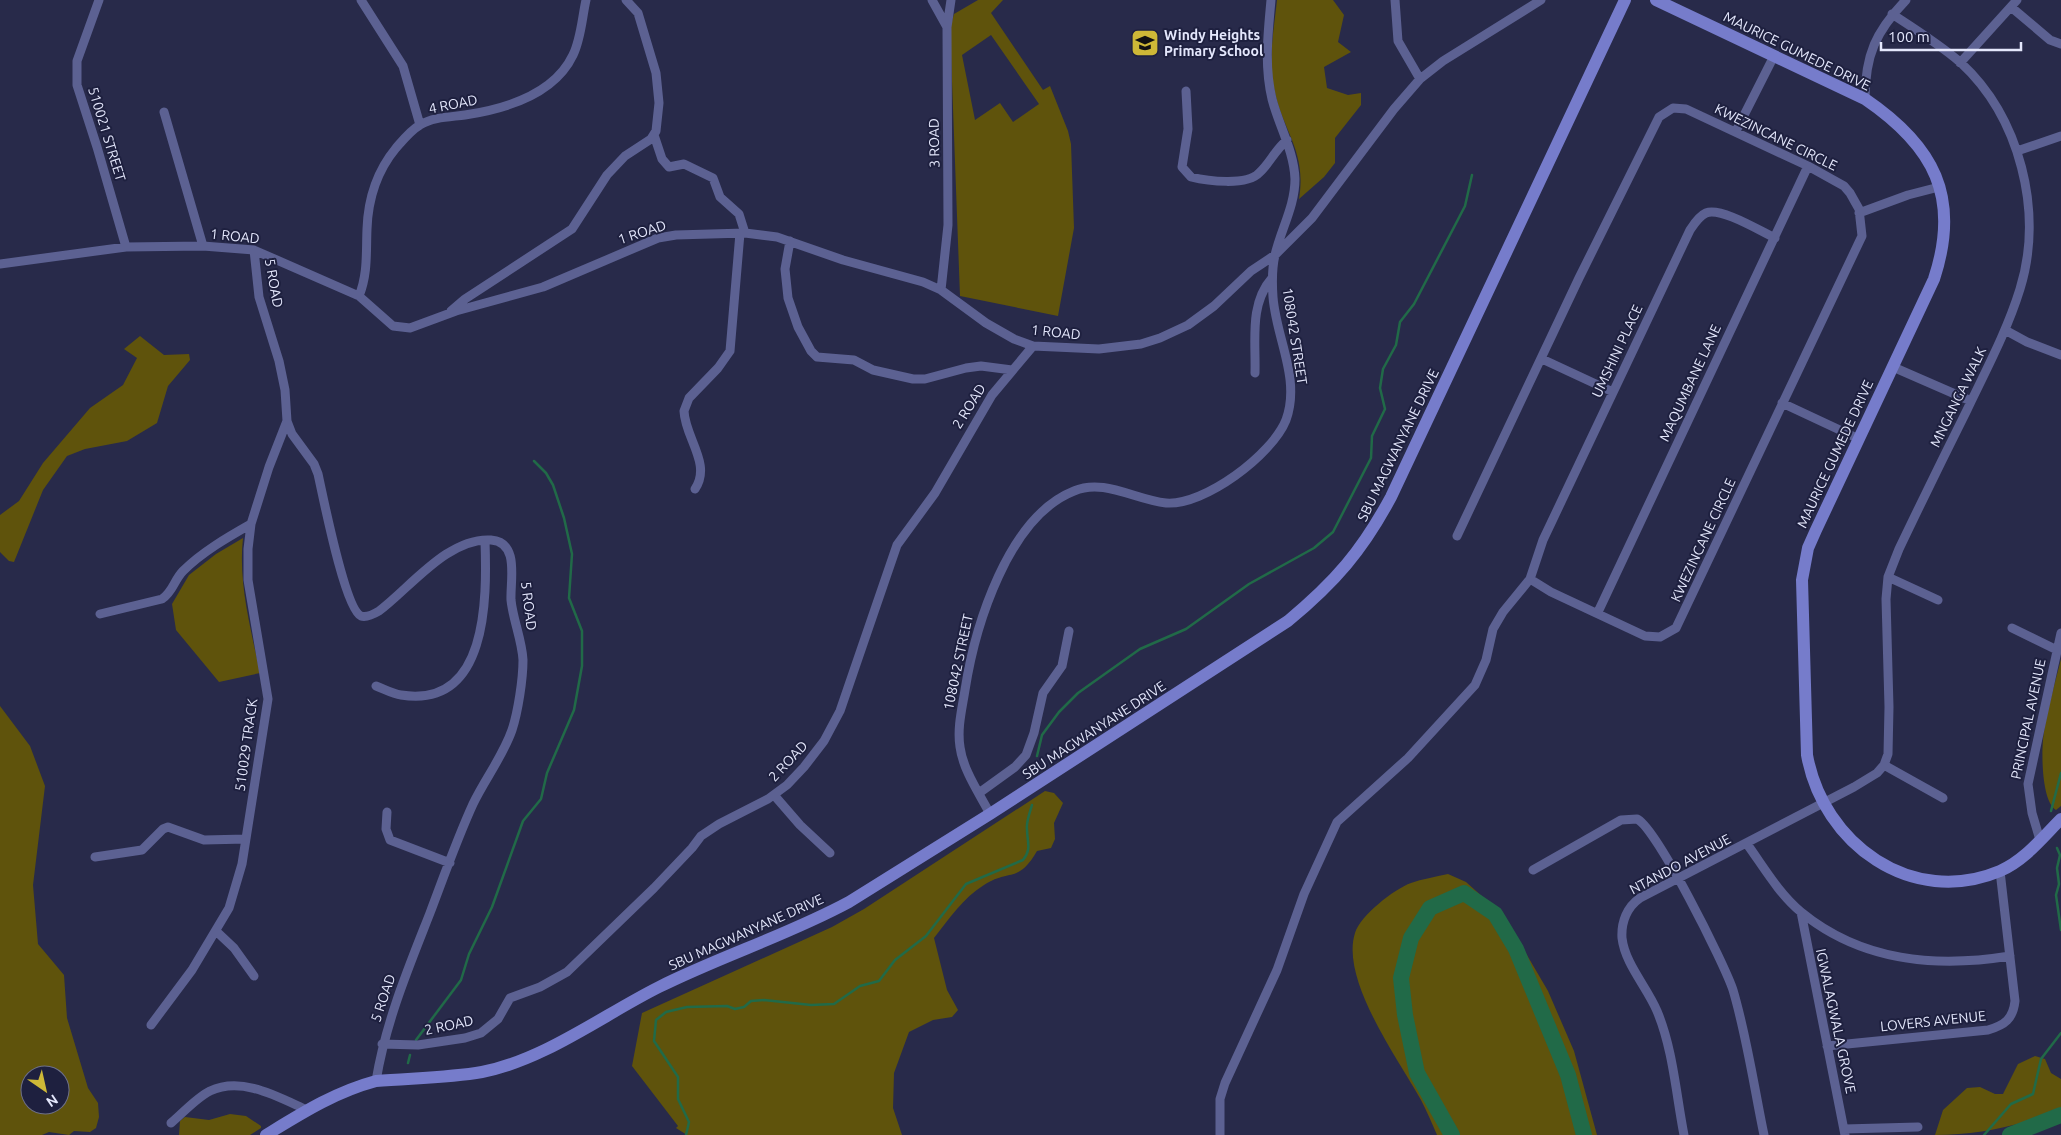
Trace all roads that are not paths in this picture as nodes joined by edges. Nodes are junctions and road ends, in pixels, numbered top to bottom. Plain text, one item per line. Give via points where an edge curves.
1 (99, 0) edge
2 (361, 0) edge
3 (586, 0) edge
4 (626, 0) edge
5 (932, 0) edge
6 (951, 0) edge
7 (1271, 0) edge
8 (1395, 0) edge
9 (1541, 0) edge
10 (1625, 0) edge
11 (1656, 0) edge
12 (1906, 0) edge
13 (2014, 3) edge
14 (1892, 14) junction
15 (947, 27) junction
16 (2061, 44) edge
17 (1774, 56) junction
18 (1960, 63) junction
19 (1420, 78) junction
20 (1186, 91) dead end
21 (1865, 98) junction
22 (164, 112) dead end
23 (420, 125) junction
24 (1736, 131) junction
25 (654, 135) junction
26 (2061, 136) edge
27 (1287, 140) junction
28 (2017, 151) junction
29 (1808, 166) junction
30 (1939, 187) junction
31 (1859, 213) junction
32 (742, 233) junction
33 (1775, 238) junction
34 (790, 241) junction
35 (203, 246) junction
36 (126, 247) junction
37 (254, 250) junction
38 (1275, 255) junction
39 (0, 264) edge
40 (1272, 278) junction
41 (941, 290) junction
42 (359, 296) junction
43 (445, 316) junction
44 (2005, 330) junction
45 (1033, 346) junction
46 (2061, 355) edge
47 (1542, 359) junction
48 (1893, 367) junction
49 (1012, 370) junction
50 (1255, 374) dead end
51 (1614, 392) junction
52 (1971, 401) junction
53 (1782, 403) junction
54 (287, 421) junction
55 (1859, 439) junction
56 (695, 490) dead end
57 (251, 524) junction
58 (1457, 536) dead end
59 (486, 541) junction
60 (1531, 577) junction
61 (1888, 577) junction
62 (1938, 600) dead end
63 (1598, 612) junction
64 (100, 614) dead end
65 (2012, 628) dead end
66 (1069, 631) dead end
67 (2061, 633) edge
68 (2057, 650) junction
69 (376, 686) dead end
70 (1884, 765) junction
71 (979, 793) junction
72 (774, 795) junction
73 (1944, 798) dead end
74 (1823, 803) junction
75 (387, 812) dead end
76 (990, 814) junction
77 (2061, 820) edge
78 (246, 839) junction
79 (2040, 840) junction
80 (1747, 844) junction
81 (830, 853) dead end
82 (95, 857) dead end
83 (450, 863) junction
84 (1533, 870) dead end
85 (2000, 871) junction
86 (1678, 879) junction
87 (1801, 912) junction
88 (216, 931) junction
89 (2010, 956) junction
90 (254, 976) dead end
91 (152, 1025) dead end
92 (382, 1044) junction
93 (1827, 1046) junction
94 (376, 1081) junction
95 (306, 1110) junction
96 (171, 1123) dead end
97 (1918, 1128) dead end
98 (1845, 1132) edge
99 (266, 1135) edge
100 (1220, 1135) edge
101 (1684, 1135) edge
102 (1764, 1135) edge

1 - 36 street, 510021 STREET via 77,61 77,85
2 - 23 street via 403,66
3 - 23 street, 4 ROAD via 574,54 563,72 550,84 507,106 440,118
4 - 25 street via 638,12 656,73 659,110
5 - 15 street, 3 ROAD
6 - 15 street
7 - 27 street, 108042 STREET via 1266,67 1273,102
8 - 19 street via 1398,41
9 - 19 street
10 - 76 main road, SBU MAGWANYANE DRIVE via 1391,498 1360,551 1288,621
11 - 17 main road, MAURICE GUMEDE DRIVE
12 - 14 street
13 - 16 street via 2050,40
13 - 18 street
14 - 18 street, MNGANGA WALK
14 - 21 street via 1881,27 1872,48
15 - 41 street, 3 ROAD via 948,225
17 - 21 main road, MAURICE GUMEDE DRIVE
17 - 24 street
18 - 28 street, MNGANGA WALK via 1993,102
19 - 38 street via 1312,218
20 - 27 street via 1188,129 1182,167 1191,177 1218,181 1254,178
21 - 30 main road, MAURICE GUMEDE DRIVE via 1907,132 1924,152
22 - 35 street
23 - 42 street, 4 ROAD via 394,150 376,183 369,211 366,272
24 - 29 street, KWEZINCANE CIRCLE
24 - 47 street, KWEZINCANE CIRCLE via 1686,109 1673,108 1660,117
25 - 32 street via 668,167 684,164 713,178 720,197 739,214
25 - 43 street via 625,156 607,175 572,228 465,299
26 - 28 street
27 - 38 street, 108042 STREET via 1295,181 1291,208
28 - 44 street, MNGANGA WALK via 2028,200 2029,248 2021,288
29 - 31 street, KWEZINCANE CIRCLE via 1844,186
29 - 33 street, MAQUMBANE LANE
30 - 31 street
30 - 48 main road, MAURICE GUMEDE DRIVE via 1944,207 1944,245 1940,261 1927,297
31 - 53 street, KWEZINCANE CIRCLE via 1862,227 1858,246
32 - 34 street, 1 ROAD via 759,233
32 - 43 street, 1 ROAD via 658,238 542,287
32 - 56 street via 730,351 689,398 684,411 702,470
33 - 51 street, UMSHINI PLACE via 1717,212 1706,213 1698,219
33 - 63 street, MAQUMBANE LANE
34 - 41 street, 1 ROAD
34 - 49 street via 785,269 788,298 798,327 817,357 854,360 873,370 913,380 981,366
35 - 36 street, 1 ROAD
35 - 37 street, 1 ROAD
36 - 39 street, 1 ROAD
37 - 42 street, 1 ROAD
37 - 54 street, 5 ROAD via 259,297 277,353 285,390
38 - 40 street, 108042 STREET
38 - 45 street, 1 ROAD via 1245,276 1202,316 1160,338 1112,348
40 - 50 street via 1257,304
40 - 71 street, 108042 STREET via 1291,384 1285,422 1270,445 1226,481 1190,500 1168,503 1091,487 1063,495 1035,520 998,578 975,637 959,726 960,751
41 - 45 street, 1 ROAD via 986,323
42 - 43 street, 1 ROAD via 393,326 401,329 421,326
44 - 46 street
44 - 52 street, MNGANGA WALK
45 - 49 street, 2 ROAD
47 - 51 street
47 - 58 street, KWEZINCANE CIRCLE
48 - 52 street
48 - 55 main road, MAURICE GUMEDE DRIVE
49 - 72 street, 2 ROAD via 983,408 935,493 897,545 851,684 834,724 804,767
51 - 60 street, UMSHINI PLACE via 1543,540
52 - 61 street, MNGANGA WALK
53 - 55 street
53 - 63 street, KWEZINCANE CIRCLE via 1676,628 1652,637
54 - 57 street, 510029 TRACK via 275,447
54 - 59 street, 5 ROAD via 318,474 340,566 350,599 360,615 369,616 379,611 452,550
55 - 74 main road, MAURICE GUMEDE DRIVE via 1816,530 1804,565 1806,747 1810,775
57 - 64 street via 190,564 162,599
57 - 78 street, 510029 TRACK via 248,580 268,699
59 - 69 street via 481,624 470,665 454,682 431,695 400,695
59 - 83 street, 5 ROAD via 501,543 509,550 512,602 523,659 512,730 473,804
60 - 63 street, KWEZINCANE CIRCLE via 1551,592
60 - 100 street via 1498,620 1475,686 1408,758 1337,822 1304,894 1277,970 1225,1083 1220,1099
61 - 62 street
61 - 70 street, MNGANGA WALK via 1889,741
65 - 68 street
66 - 71 street via 1062,666 1046,686 1026,755
67 - 68 street, PRINCIPAL AVENUE
68 - 79 street, PRINCIPAL AVENUE via 2028,784
70 - 73 street
70 - 74 street via 1870,778
71 - 76 street, 108042 STREET
72 - 81 street
72 - 92 street, 2 ROAD via 701,836 654,888 567,972 510,998 498,1019 481,1033 418,1046
74 - 80 street, NTANDO AVENUE
74 - 85 main road, MAURICE GUMEDE DRIVE via 1837,826 1864,853 1899,872 1946,881
75 - 83 street via 389,840
76 - 94 main road, SBU MAGWANYANE DRIVE via 812,922 661,986 516,1062 483,1072
77 - 79 main road, MAURICE GUMEDE DRIVE
78 - 82 street via 204,840 168,827 142,850
78 - 88 street, 510029 TRACK via 234,895
79 - 85 main road, MAURICE GUMEDE DRIVE via 2019,860
80 - 86 street, NTANDO AVENUE
80 - 87 street
83 - 92 street, 5 ROAD via 404,977
84 - 86 street via 1613,824 1632,818 1640,820 1650,831
85 - 89 street, LOVERS AVENUE
86 - 101 street, NTANDO AVENUE via 1634,903 1622,929 1624,948 1662,1026
86 - 102 street via 1732,986
87 - 89 street via 1854,943 1918,961 1983,960
87 - 93 street, IGWALAGWALA GROVE
88 - 90 street via 234,948
88 - 91 street, 510029 TRACK
89 - 93 street, LOVERS AVENUE via 2014,1010 2003,1025 1988,1030
92 - 94 street, 5 ROAD
93 - 98 street, IGWALAGWALA GROVE
94 - 95 main road, SBU MAGWANYANE DRIVE via 339,1092
95 - 96 street via 244,1086 220,1088 201,1097
95 - 99 main road, SBU MAGWANYANE DRIVE
97 - 98 street

